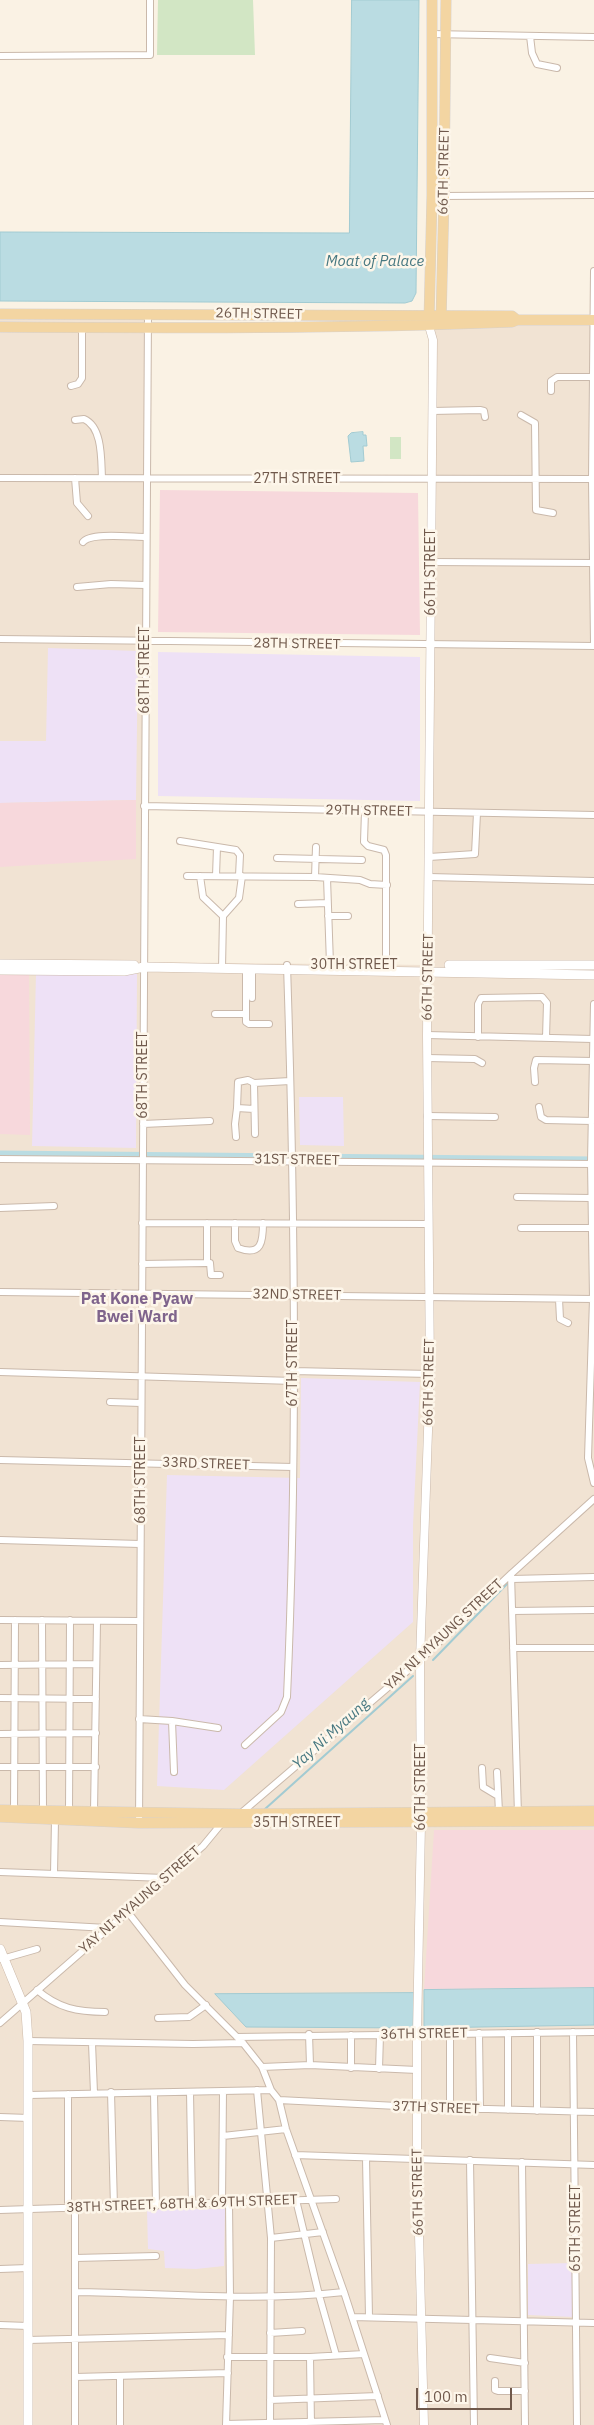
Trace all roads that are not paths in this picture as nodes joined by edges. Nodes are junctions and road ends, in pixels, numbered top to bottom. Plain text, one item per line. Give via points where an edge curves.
1 (150, 0) edge
2 (432, 0) edge
3 (446, 0) edge
4 (431, 34) junction
5 (446, 35) junction
6 (530, 36) junction
7 (594, 37) edge
8 (0, 56) edge
9 (557, 68) dead end
10 (594, 195) edge
11 (432, 196) junction
12 (444, 196) junction
13 (594, 271) edge
14 (0, 314) edge
15 (148, 314) junction
16 (441, 320) junction
17 (593, 320) edge
18 (429, 321) junction
19 (0, 326) edge
20 (82, 327) junction
21 (148, 328) junction
22 (434, 340) junction
23 (593, 377) junction
24 (71, 386) dead end
25 (551, 391) dead end
26 (593, 398) edge
27 (432, 411) junction
28 (521, 415) dead end
29 (593, 416) edge
30 (485, 417) dead end
31 (75, 420) dead end
32 (431, 477) junction
33 (0, 478) edge
34 (75, 478) junction
35 (102, 478) junction
36 (147, 478) junction
37 (536, 478) junction
38 (593, 479) edge
39 (553, 514) dead end
40 (88, 516) dead end
41 (146, 537) junction
42 (83, 542) dead end
43 (431, 562) junction
44 (593, 563) edge
45 (145, 585) junction
46 (77, 587) dead end
47 (0, 639) edge
48 (144, 642) junction
49 (430, 645) junction
50 (594, 645) edge
51 (144, 806) junction
52 (365, 811) junction
53 (430, 812) junction
54 (477, 813) junction
55 (594, 816) edge
56 (180, 841) dead end
57 (216, 847) junction
58 (316, 847) dead end
59 (429, 856) junction
60 (277, 858) dead end
61 (316, 859) junction
62 (362, 860) dead end
63 (187, 876) dead end
64 (200, 876) junction
65 (216, 876) junction
66 (241, 876) junction
67 (315, 877) junction
68 (429, 877) junction
69 (327, 878) junction
70 (594, 881) edge
71 (387, 885) junction
72 (327, 903) junction
73 (298, 904) dead end
74 (223, 916) junction
75 (328, 916) junction
76 (348, 916) dead end
77 (0, 964) edge
78 (330, 964) junction
79 (386, 965) junction
80 (594, 965) edge
81 (144, 966) junction
82 (222, 967) junction
83 (287, 967) junction
84 (99, 968) junction
85 (428, 968) junction
86 (516, 969) junction
87 (0, 970) edge
88 (249, 970) junction
89 (594, 975) edge
90 (252, 998) dead end
91 (594, 1004) edge
92 (214, 1014) dead end
93 (246, 1014) junction
94 (268, 1024) dead end
95 (427, 1035) junction
96 (478, 1037) junction
97 (546, 1038) junction
98 (593, 1039) edge
99 (427, 1058) junction
100 (593, 1061) junction
101 (482, 1063) dead end
102 (290, 1081) junction
103 (535, 1082) dead end
104 (254, 1083) junction
105 (539, 1107) dead end
106 (238, 1108) junction
107 (254, 1109) junction
108 (427, 1116) junction
109 (495, 1117) dead end
110 (592, 1120) junction
111 (210, 1121) dead end
112 (144, 1124) junction
113 (255, 1134) dead end
114 (236, 1136) dead end
115 (427, 1156) junction
116 (142, 1158) junction
117 (0, 1159) edge
118 (291, 1160) junction
119 (592, 1162) edge
120 (517, 1198) dead end
121 (591, 1198) junction
122 (54, 1206) dead end
123 (0, 1208) edge
124 (292, 1222) junction
125 (142, 1223) junction
126 (207, 1223) junction
127 (235, 1223) junction
128 (263, 1223) junction
129 (428, 1224) junction
130 (521, 1228) dead end
131 (591, 1228) junction
132 (219, 1262) dead end
133 (208, 1263) junction
134 (142, 1264) junction
135 (220, 1275) dead end
136 (0, 1292) edge
137 (142, 1294) junction
138 (293, 1295) junction
139 (430, 1298) junction
140 (559, 1299) junction
141 (593, 1299) edge
142 (568, 1323) dead end
143 (293, 1371) junction
144 (0, 1372) edge
145 (430, 1374) junction
146 (141, 1375) junction
147 (593, 1375) edge
148 (293, 1381) junction
149 (110, 1402) dead end
150 (141, 1404) junction
151 (0, 1460) edge
152 (140, 1462) junction
153 (293, 1467) junction
154 (594, 1481) edge
155 (594, 1499) edge
156 (0, 1540) edge
157 (140, 1544) junction
158 (511, 1576) junction
159 (594, 1577) edge
160 (594, 1610) edge
161 (512, 1611) junction
162 (0, 1620) edge
163 (15, 1620) junction
164 (42, 1620) junction
165 (70, 1620) junction
166 (97, 1621) junction
167 (139, 1621) junction
168 (513, 1648) junction
169 (594, 1648) edge
170 (420, 1660) junction
171 (42, 1663) junction
172 (70, 1664) junction
173 (96, 1664) junction
174 (0, 1665) edge
175 (16, 1665) junction
176 (0, 1698) edge
177 (16, 1698) junction
178 (70, 1698) junction
179 (41, 1699) junction
180 (96, 1699) junction
181 (139, 1719) junction
182 (172, 1721) junction
183 (218, 1728) dead end
184 (15, 1733) junction
185 (41, 1733) junction
186 (69, 1733) junction
187 (96, 1733) junction
188 (0, 1734) edge
189 (245, 1745) dead end
190 (96, 1766) junction
191 (14, 1767) junction
192 (41, 1767) junction
193 (69, 1767) junction
194 (0, 1768) edge
195 (482, 1768) dead end
196 (174, 1772) dead end
197 (497, 1772) dead end
198 (498, 1796) junction
199 (0, 1810) edge
200 (14, 1810) junction
201 (43, 1810) junction
202 (69, 1811) junction
203 (594, 1811) edge
204 (94, 1812) junction
205 (421, 1812) junction
206 (498, 1812) junction
207 (240, 1814) junction
208 (0, 1817) edge
209 (518, 1817) junction
210 (139, 1818) junction
211 (325, 1818) junction
212 (56, 1820) junction
213 (594, 1821) edge
214 (222, 1823) junction
215 (421, 1823) junction
216 (0, 1872) edge
217 (54, 1874) junction
218 (165, 1878) junction
219 (127, 1911) junction
220 (0, 1922) edge
221 (107, 1928) junction
222 (37, 1948) dead end
223 (0, 1950) edge
224 (2, 1959) edge
225 (37, 1990) junction
226 (22, 2004) junction
227 (206, 2006) junction
228 (104, 2012) dead end
229 (158, 2018) dead end
230 (0, 2023) edge
231 (537, 2032) junction
232 (573, 2032) junction
233 (594, 2032) edge
234 (480, 2033) junction
235 (508, 2033) junction
236 (309, 2034) junction
237 (417, 2034) junction
238 (450, 2034) junction
239 (351, 2035) junction
240 (380, 2035) junction
241 (237, 2037) junction
242 (28, 2041) junction
243 (92, 2043) junction
244 (243, 2043) junction
245 (310, 2065) junction
246 (262, 2067) junction
247 (351, 2068) junction
248 (380, 2069) junction
249 (417, 2070) junction
250 (257, 2090) junction
251 (271, 2090) junction
252 (111, 2092) junction
253 (190, 2092) junction
254 (223, 2092) junction
255 (94, 2093) junction
256 (154, 2093) junction
257 (29, 2094) junction
258 (68, 2094) junction
259 (279, 2100) junction
260 (417, 2107) junction
261 (450, 2108) junction
262 (480, 2109) junction
263 (508, 2110) junction
264 (537, 2111) junction
265 (573, 2112) junction
266 (594, 2112) edge
267 (0, 2117) edge
268 (29, 2118) junction
269 (286, 2129) junction
270 (262, 2133) junction
271 (223, 2136) junction
272 (296, 2155) junction
273 (366, 2158) junction
274 (417, 2158) junction
275 (470, 2160) junction
276 (522, 2162) junction
277 (575, 2164) junction
278 (594, 2165) edge
279 (336, 2199) dead end
280 (296, 2200) junction
281 (310, 2200) junction
282 (268, 2202) junction
283 (225, 2203) junction
284 (192, 2205) junction
285 (156, 2206) junction
286 (114, 2207) junction
287 (68, 2208) junction
288 (75, 2208) junction
289 (0, 2210) edge
290 (28, 2210) junction
291 (323, 2232) junction
292 (303, 2234) junction
293 (271, 2238) junction
294 (156, 2256) dead end
295 (76, 2258) junction
296 (28, 2268) junction
297 (0, 2269) edge
298 (76, 2292) junction
299 (344, 2292) junction
300 (319, 2295) junction
301 (230, 2297) junction
302 (270, 2297) junction
303 (352, 2317) junction
304 (369, 2317) junction
305 (422, 2318) junction
306 (472, 2318) junction
307 (522, 2320) junction
308 (576, 2322) junction
309 (594, 2323) edge
310 (0, 2325) edge
311 (28, 2326) junction
312 (302, 2331) dead end
313 (270, 2333) junction
314 (228, 2335) junction
315 (76, 2339) junction
316 (28, 2340) junction
317 (336, 2354) junction
318 (364, 2354) junction
319 (227, 2357) junction
320 (270, 2357) junction
321 (310, 2357) junction
322 (490, 2358) dead end
323 (525, 2363) junction
324 (228, 2373) junction
325 (120, 2376) junction
326 (76, 2377) junction
327 (495, 2381) dead end
328 (525, 2391) junction
329 (378, 2396) junction
330 (270, 2400) junction
331 (311, 2400) junction
332 (386, 2423) edge
333 (270, 2424) edge
334 (311, 2424) edge
335 (28, 2425) edge
336 (76, 2425) edge
337 (120, 2425) edge
338 (226, 2425) edge
339 (424, 2425) edge
340 (474, 2425) edge
341 (525, 2425) edge
342 (577, 2425) edge

1 - 8 street via 150,55
2 - 4 main road, 66TH STREET
3 - 5 main road, 66TH STREET
4 - 5 street
4 - 11 main road, 66TH STREET
5 - 6 street
5 - 12 main road, 66TH STREET
6 - 7 street
6 - 9 street via 537,64
10 - 12 street
11 - 12 street
11 - 18 main road, 66TH STREET
12 - 16 main road, 66TH STREET
13 - 17 street
14 - 15 main road, 26TH STREET
15 - 18 main road, 26TH STREET
15 - 21 street, 68TH STREET
16 - 17 main road, 26TH STREET via 512,316 517,320
16 - 18 main road, 26TH STREET
16 - 22 street, 66TH STREET
17 - 23 street
18 - 21 main road, 26TH STREET via 283,329
18 - 22 street, 66TH STREET
19 - 20 main road, 26TH STREET
20 - 21 main road, 26TH STREET
20 - 24 street via 82,378
21 - 36 street, 68TH STREET
22 - 27 street, 66TH STREET
23 - 25 street via 556,377 551,381
23 - 26 street
26 - 29 street
27 - 30 street via 480,410 484,411
27 - 32 street, 66TH STREET
28 - 37 street via 535,424
29 - 38 street
31 - 35 street via 84,419 94,426
32 - 36 street, 27TH STREET
32 - 37 street, 27TH STREET
32 - 43 street, 66TH STREET
33 - 34 street, 27TH STREET
34 - 35 street, 27TH STREET
34 - 40 street via 77,503
35 - 36 street, 27TH STREET
36 - 41 street, 68TH STREET
37 - 38 street, 27TH STREET
37 - 39 street via 536,510
38 - 44 street
41 - 42 street via 99,536
41 - 45 street, 68TH STREET
43 - 44 street
43 - 49 street, 66TH STREET
44 - 50 street
45 - 46 street
45 - 48 street, 68TH STREET
47 - 48 street, 28TH STREET
48 - 49 street, 28TH STREET
48 - 51 street, 68TH STREET
49 - 50 street, 28TH STREET
49 - 53 street, 66TH STREET
51 - 52 street, 29TH STREET
51 - 81 street, 68TH STREET
52 - 53 street, 29TH STREET
52 - 71 street via 364,842 384,850
53 - 54 street, 29TH STREET
53 - 59 street, 66TH STREET
54 - 55 street, 29TH STREET
54 - 59 street via 476,854
56 - 57 street
57 - 65 street
57 - 66 street via 239,851
58 - 61 street
59 - 68 street, 66TH STREET
60 - 61 street
61 - 62 street
61 - 67 street
63 - 64 street
64 - 65 street
64 - 74 street via 203,897
65 - 66 street
66 - 67 street
66 - 74 street via 239,898
67 - 69 street
68 - 70 street
68 - 85 street, 66TH STREET
69 - 71 street
69 - 72 street
71 - 79 street
72 - 73 street
72 - 75 street
74 - 82 street
75 - 76 street
75 - 78 street
77 - 84 main road
78 - 79 main road, 30TH STREET
78 - 83 main road, 30TH STREET
79 - 85 main road, 30TH STREET
80 - 86 main road, 30TH STREET
81 - 82 main road, 30TH STREET
81 - 84 main road, 30TH STREET
81 - 112 street, 68TH STREET
82 - 83 main road, 30TH STREET
82 - 88 main road, 30TH STREET
83 - 85 main road, 30TH STREET
83 - 88 main road, 30TH STREET
83 - 102 street, 67TH STREET
84 - 87 main road
85 - 86 main road, 30TH STREET
85 - 95 street, 66TH STREET
86 - 89 main road, 30TH STREET
88 - 90 street
88 - 93 street
91 - 98 street
92 - 93 street
93 - 94 street via 248,1023
95 - 96 street
95 - 99 street, 66TH STREET
96 - 97 street
96 - 97 street via 478,1004 481,998 542,997 546,1003
97 - 98 street
98 - 100 street
99 - 101 street via 475,1059
99 - 108 street, 66TH STREET
100 - 103 street via 536,1060
100 - 110 street
102 - 104 street
102 - 118 street, 67TH STREET
104 - 106 street via 248,1080 238,1082
104 - 107 street
105 - 110 street via 540,1117 546,1120
106 - 107 street
106 - 114 street via 234,1124
107 - 113 street
108 - 109 street
108 - 115 street, 66TH STREET
110 - 119 street
111 - 112 street
112 - 116 street, 68TH STREET
115 - 118 street, 31ST STREET
115 - 119 street, 31ST STREET
115 - 129 street, 66TH STREET
116 - 117 street, 31ST STREET
116 - 118 street, 31ST STREET
116 - 125 street, 68TH STREET
118 - 124 street, 67TH STREET
119 - 121 street
120 - 121 street
121 - 131 street
122 - 123 street
124 - 128 street
124 - 129 street
124 - 138 street, 67TH STREET
125 - 126 street
125 - 134 street, 68TH STREET
126 - 127 street
126 - 133 street
127 - 128 street
127 - 128 street via 238,1248 254,1249 262,1242
129 - 139 street, 66TH STREET
130 - 131 street
131 - 141 street
132 - 133 street
133 - 134 street
133 - 135 street via 211,1275
134 - 137 street, 68TH STREET
136 - 137 street, 32ND STREET
137 - 138 street, 32ND STREET
137 - 146 street, 68TH STREET
138 - 139 street, 32ND STREET
138 - 143 street, 67TH STREET
139 - 140 street, 32ND STREET
139 - 145 street, 66TH STREET
140 - 141 street, 32ND STREET
140 - 142 street via 560,1319
141 - 147 street
143 - 145 street
143 - 148 street, 67TH STREET
144 - 146 street
145 - 170 street, 66TH STREET
146 - 148 street
146 - 150 street, 68TH STREET
147 - 154 street via 588,1458
148 - 153 street, 67TH STREET
149 - 150 street
150 - 152 street, 68TH STREET
151 - 152 street, 33RD STREET
152 - 153 street, 33RD STREET
152 - 157 street, 68TH STREET
153 - 189 street, 67TH STREET via 286,1704
155 - 158 street, YAY NI MYAUNG STREET
156 - 157 street
157 - 167 street, 68TH STREET
158 - 159 street
158 - 161 street
158 - 170 street, YAY NI MYAUNG STREET
160 - 161 street
161 - 168 street
162 - 163 street
163 - 164 street
163 - 175 street
164 - 165 street
164 - 171 street
165 - 166 street
165 - 172 street
166 - 167 street
166 - 173 street
167 - 181 street, 68TH STREET
168 - 169 street
168 - 209 street
170 - 205 street, 66TH STREET
170 - 207 street, YAY NI MYAUNG STREET
171 - 172 street
171 - 175 street
171 - 179 street
172 - 173 street
172 - 178 street
173 - 180 street
174 - 175 street
175 - 177 street
176 - 177 street
177 - 179 street
177 - 184 street
178 - 179 street
178 - 180 street
178 - 186 street
179 - 185 street
180 - 187 street
181 - 182 street
181 - 210 street, 68TH STREET
182 - 183 street
182 - 196 street
184 - 185 street
184 - 188 street
184 - 191 street
185 - 186 street
185 - 192 street
186 - 187 street
186 - 193 street
187 - 190 street
190 - 193 street
190 - 204 street
191 - 192 street
191 - 194 street
191 - 200 street
192 - 193 street
192 - 201 street
193 - 202 street
195 - 198 street via 483,1787
197 - 198 street
198 - 206 street
199 - 200 main road, 35TH STREET
200 - 201 main road, 35TH STREET
201 - 202 main road, 35TH STREET
202 - 204 main road, 35TH STREET
203 - 209 main road, 35TH STREET
204 - 210 main road, 35TH STREET
205 - 206 main road, 35TH STREET
205 - 211 main road, 35TH STREET
205 - 215 street, 66TH STREET
206 - 209 main road, 35TH STREET
207 - 210 main road, 35TH STREET
207 - 211 main road, 35TH STREET
207 - 214 street, YAY NI MYAUNG STREET
208 - 212 main road, 35TH STREET
209 - 213 main road, 35TH STREET
209 - 215 main road, 35TH STREET
210 - 212 main road, 35TH STREET
210 - 214 main road, 35TH STREET
211 - 214 main road, 35TH STREET
211 - 215 main road, 35TH STREET
212 - 217 street
214 - 218 street, YAY NI MYAUNG STREET via 203,1846
215 - 237 street, 66TH STREET
216 - 217 street
217 - 218 street
218 - 219 street, YAY NI MYAUNG STREET
219 - 221 street, YAY NI MYAUNG STREET
219 - 227 street via 185,1985
220 - 221 street
221 - 225 street, YAY NI MYAUNG STREET
222 - 224 street
223 - 224 main road
224 - 226 main road
225 - 226 street, YAY NI MYAUNG STREET
225 - 228 street via 66,2009
226 - 230 street, YAY NI MYAUNG STREET
226 - 242 main road via 26,2012
227 - 229 street via 189,2017
227 - 241 street
231 - 232 street, 36TH STREET
231 - 235 street, 36TH STREET
231 - 264 street
232 - 233 street, 36TH STREET
232 - 265 street, 65TH STREET
234 - 235 street, 36TH STREET
234 - 238 street, 36TH STREET
234 - 262 street
235 - 263 street
236 - 239 street, 36TH STREET
236 - 241 street, 36TH STREET
236 - 245 street
237 - 238 street, 36TH STREET
237 - 240 street, 36TH STREET
237 - 249 street, 66TH STREET
238 - 261 street
239 - 240 street, 36TH STREET
239 - 247 street
240 - 248 street
241 - 244 street
242 - 243 street
242 - 257 main road
243 - 244 street
243 - 255 street
244 - 246 street
245 - 246 street
245 - 247 street
246 - 251 street
247 - 248 street
248 - 249 street
249 - 260 street, 66TH STREET
250 - 251 street
250 - 254 street
250 - 270 street
251 - 259 street
252 - 255 street
252 - 256 street
252 - 286 street
253 - 254 street
253 - 256 street
253 - 284 street
254 - 271 street
255 - 258 street
256 - 285 street
257 - 258 street
257 - 268 main road
258 - 287 street
259 - 260 street, 37TH STREET
259 - 269 street
260 - 261 street, 37TH STREET
260 - 274 street, 66TH STREET
261 - 262 street, 37TH STREET
262 - 263 street, 37TH STREET
263 - 264 street, 37TH STREET
264 - 265 street, 37TH STREET
265 - 266 street, 37TH STREET
265 - 277 street, 65TH STREET
267 - 268 street
268 - 290 main road
269 - 270 street
269 - 272 street
270 - 271 street
270 - 282 street
271 - 283 street
272 - 273 street
272 - 281 street
273 - 274 street
273 - 304 street
274 - 275 street
274 - 305 street, 66TH STREET
275 - 276 street
275 - 306 street
276 - 277 street
276 - 307 street
277 - 278 street
277 - 308 street, 65TH STREET
279 - 281 street, 38TH STREET, 68TH & 69TH STREET
280 - 281 street, 38TH STREET, 68TH & 69TH STREET
280 - 282 street, 38TH STREET, 68TH & 69TH STREET
280 - 292 street
281 - 291 street
282 - 283 street, 38TH STREET, 68TH & 69TH STREET
282 - 293 street
283 - 284 street, 38TH STREET, 68TH & 69TH STREET
283 - 301 street
284 - 285 street, 38TH STREET, 68TH & 69TH STREET
285 - 286 street, 38TH STREET, 68TH & 69TH STREET
286 - 288 street, 38TH STREET, 68TH & 69TH STREET
287 - 288 street, 38TH STREET, 68TH & 69TH STREET
287 - 290 street, 38TH STREET, 68TH & 69TH STREET
288 - 295 street
289 - 290 street, 38TH STREET, 68TH & 69TH STREET
290 - 296 main road
291 - 292 street
291 - 299 street
292 - 293 street
292 - 300 street
293 - 302 street
294 - 295 street
295 - 298 street
296 - 297 street
296 - 311 main road
298 - 301 street
298 - 315 street
299 - 300 street
299 - 303 street
300 - 302 street
300 - 317 street
301 - 302 street
301 - 314 street
302 - 313 street
303 - 304 street
303 - 318 street
304 - 305 street
305 - 306 street
305 - 339 street, 66TH STREET
306 - 307 street
306 - 340 street
307 - 308 street
307 - 323 street
308 - 309 street
308 - 342 street, 65TH STREET
310 - 311 street
311 - 316 main road
312 - 313 street
313 - 320 street
314 - 315 street
314 - 319 street
315 - 316 street
315 - 326 street
316 - 335 main road
317 - 318 street
317 - 321 street
318 - 329 street
319 - 320 street
319 - 324 street
320 - 321 street
320 - 330 street
321 - 331 street
322 - 323 street
323 - 328 street
324 - 325 street
324 - 338 street
325 - 326 street
325 - 337 street
326 - 336 street
327 - 328 street via 494,2387 498,2391
328 - 341 street
329 - 331 street
329 - 332 street
330 - 331 street
330 - 333 street
331 - 334 street
332 - 334 street
333 - 334 street
333 - 338 street

